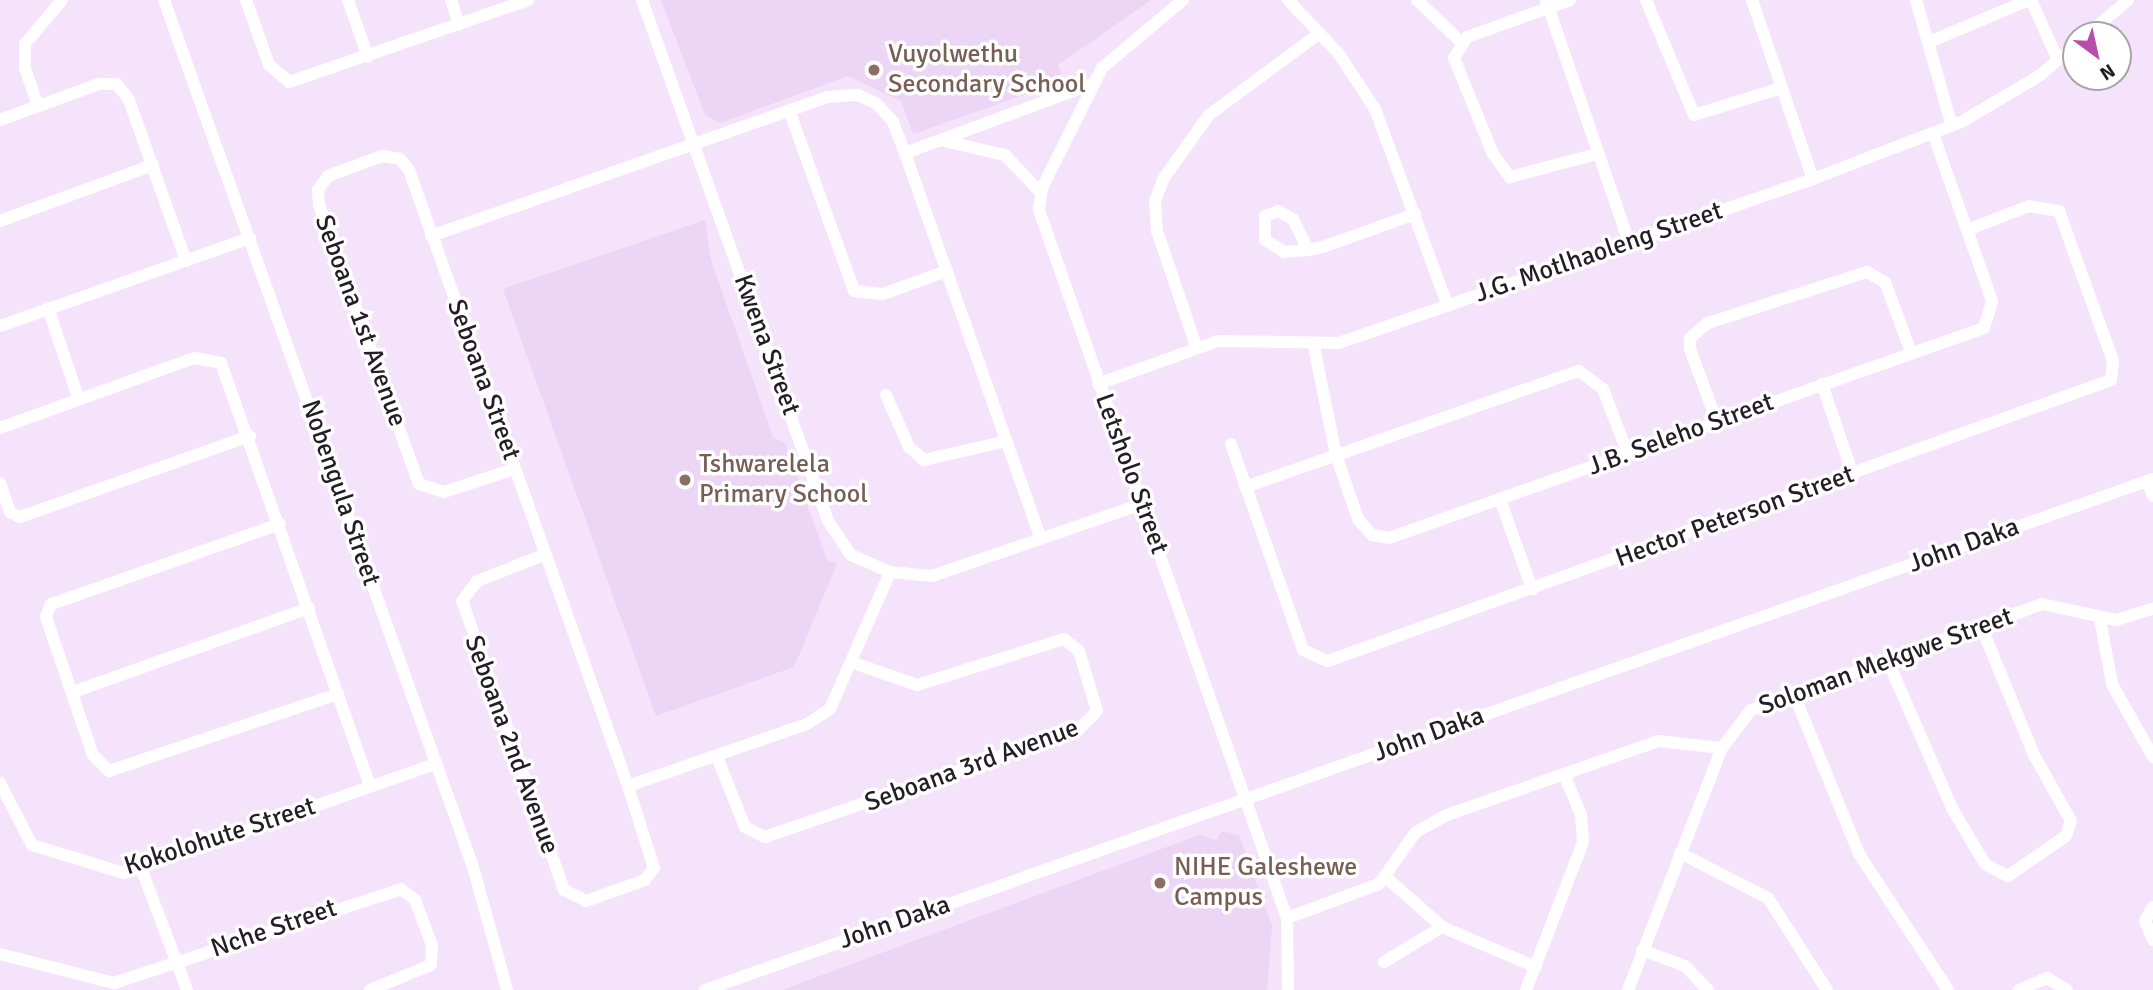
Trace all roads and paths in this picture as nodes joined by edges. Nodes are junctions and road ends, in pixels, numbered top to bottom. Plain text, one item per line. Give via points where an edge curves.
1 (62, 0) edge
2 (164, 0) edge
3 (246, 0) edge
4 (348, 0) edge
5 (451, 0) edge
6 (527, 0) edge
7 (642, 0) edge
8 (1183, 0) edge
9 (1287, 0) edge
10 (1417, 0) edge
11 (1570, 0) edge
12 (1646, 0) edge
13 (1752, 0) edge
14 (1916, 0) edge
15 (2030, 0) edge
16 (2128, 0) edge
17 (1547, 3) edge
18 (2103, 21) edge
19 (459, 25) junction
20 (1320, 33) junction
21 (1461, 42) junction
22 (1929, 42) junction
23 (368, 57) junction
24 (2062, 57) edge
25 (2058, 60) junction
26 (1093, 84) junction
27 (1782, 88) junction
28 (38, 106) junction
29 (789, 110) junction
30 (0, 120) edge
31 (1952, 127) junction
32 (1934, 136) junction
33 (941, 141) junction
34 (694, 144) junction
35 (905, 153) junction
36 (1597, 154) junction
37 (153, 165) junction
38 (1813, 179) junction
39 (1041, 193) junction
40 (1415, 214) junction
41 (0, 221) edge
42 (1967, 230) junction
43 (432, 236) junction
44 (250, 238) junction
45 (1629, 242) junction
46 (1308, 250) dead end
47 (186, 261) junction
48 (947, 271) junction
49 (1448, 306) junction
50 (48, 308) junction
51 (0, 326) edge
52 (1196, 346) junction
53 (1314, 347) junction
54 (1911, 352) junction
55 (1098, 384) junction
56 (1822, 384) junction
57 (886, 395) dead end
58 (78, 397) junction
59 (1717, 422) junction
60 (0, 428) edge
61 (250, 436) junction
62 (1007, 441) junction
63 (1231, 443) dead end
64 (1628, 454) junction
65 (1336, 455) junction
66 (514, 469) junction
67 (1853, 475) junction
68 (2150, 480) edge
69 (0, 482) edge
70 (1245, 487) junction
71 (2153, 496) edge
72 (1500, 499) junction
73 (1142, 504) junction
74 (280, 524) junction
75 (1041, 539) junction
76 (544, 555) junction
77 (890, 572) junction
78 (1532, 589) junction
79 (309, 608) junction
80 (2153, 609) edge
81 (2100, 619) junction
82 (1981, 626) junction
83 (1887, 659) junction
84 (854, 663) junction
85 (73, 692) junction
86 (1793, 692) junction
87 (338, 694) junction
88 (1722, 748) junction
89 (716, 757) junction
90 (2153, 757) edge
91 (436, 764) junction
92 (1564, 774) junction
93 (0, 783) edge
94 (370, 786) junction
95 (628, 786) junction
96 (1246, 800) junction
97 (5, 812) edge
98 (1680, 853) junction
99 (141, 868) junction
100 (651, 875) joint
101 (1388, 879) junction
102 (2153, 907) edge
103 (1287, 918) junction
104 (1442, 927) junction
105 (2153, 940) edge
106 (1642, 950) junction
107 (0, 954) edge
108 (1384, 962) dead end
109 (177, 963) junction
110 (1536, 967) junction
111 (187, 990) edge
112 (370, 990) edge
113 (508, 990) edge
114 (705, 990) edge
115 (1288, 990) edge
116 (1526, 990) edge
117 (1628, 990) edge
118 (1708, 990) edge
119 (1827, 990) edge
120 (1948, 990) edge
121 (2020, 990) edge
122 (2067, 990) edge

1 - 28 street via 26,44 25,68
2 - 44 street, Nobengula Street
3 - 23 street via 269,65 282,80 298,81
4 - 23 street
5 - 19 street
6 - 19 street
7 - 34 street, Kwena Street
8 - 26 street via 1119,49
9 - 20 street
10 - 21 street
11 - 17 street
12 - 27 street via 1694,115
13 - 27 street
14 - 22 street
15 - 22 street
15 - 25 street
16 - 18 street
17 - 21 street
17 - 36 street
19 - 23 street
20 - 40 street via 1375,109
20 - 52 street via 1209,116 1164,178 1155,201 1157,231
21 - 36 street via 1454,58 1496,161 1510,177
22 - 31 street
24 - 25 street, J.G. Motlhaoleng Street
25 - 31 street, J.G. Motlhaoleng Street
26 - 33 street
26 - 39 street
27 - 38 street
28 - 30 street
28 - 37 street via 117,84
29 - 34 street
29 - 35 street via 837,94 858,95 889,116
29 - 48 street via 854,291 883,294
31 - 32 street, J.G. Motlhaoleng Street
32 - 38 street, J.G. Motlhaoleng Street
32 - 42 street, J.B. Seleho Street
33 - 35 street
33 - 39 street via 1004,155
34 - 43 street
34 - 77 street, Kwena Street via 836,538 851,555
35 - 48 street
36 - 45 street
37 - 41 street
37 - 47 street
38 - 45 street, J.G. Motlhaoleng Street
39 - 55 street, Letsholo Street via 1041,219
40 - 46 street
40 - 49 street
42 - 54 street, J.B. Seleho Street via 1992,301 1990,321
42 - 67 street, Hector Peterson Street via 2029,206 2059,211 2113,361 2111,380
43 - 66 street, Seboana Street
43 - 66 street, Seboana 1st Avenue via 400,159 382,156 322,181 319,205 419,484 444,492
44 - 47 street
44 - 91 street, Nobengula Street
45 - 49 street, J.G. Motlhaoleng Street
47 - 50 street
48 - 62 street
49 - 53 street, J.G. Motlhaoleng Street
50 - 51 street
50 - 58 street
52 - 53 street, J.G. Motlhaoleng Street via 1236,338
52 - 55 street, J.G. Motlhaoleng Street
53 - 65 street, J.B. Seleho Street
54 - 56 street, J.B. Seleho Street
54 - 59 street via 1885,282 1867,272 1708,323 1690,338 1690,349
55 - 73 street, Letsholo Street
56 - 59 street, J.B. Seleho Street
56 - 67 street
57 - 62 street via 909,447 925,460
58 - 60 street
58 - 61 street via 209,357 225,368
59 - 64 street, J.B. Seleho Street
61 - 69 street via 20,517 10,512
61 - 74 street
62 - 75 street
63 - 70 street, Hector Peterson Street
64 - 65 street via 1603,389 1579,371
64 - 72 street, J.B. Seleho Street
65 - 70 street
65 - 72 street, J.B. Seleho Street via 1358,519 1381,538
66 - 76 street, Seboana Street
67 - 78 street, Hector Peterson Street
68 - 71 street
68 - 96 street, John Daka
70 - 78 street, Hector Peterson Street via 1300,641 1319,661
72 - 78 street
73 - 75 street, Kwena Street
73 - 96 street, Letsholo Street
74 - 79 street
74 - 85 street via 47,607
75 - 77 street, Kwena Street via 932,576
76 - 95 street, Seboana Street
76 - 100 street, Seboana 2nd Avenue via 471,585 462,601 466,619 564,890 586,901
77 - 84 street
79 - 85 street
79 - 87 street
80 - 81 street, Soloman Mekgwe Street
81 - 82 street, Soloman Mekgwe Street via 2052,603
81 - 90 street via 2112,684
82 - 83 street, Soloman Mekgwe Street
82 - 83 street via 2034,755 2071,821 2066,836 2008,876 1985,864 1952,810
83 - 86 street, Soloman Mekgwe Street
84 - 89 street via 821,716
84 - 89 street, Seboana 3rd Avenue via 916,685 1064,639 1079,651 1097,711 1078,730 765,837 745,827
85 - 87 street via 97,762 118,771
86 - 88 street, Soloman Mekgwe Street via 1751,710
86 - 120 street via 1859,854
87 - 94 street
88 - 92 street via 1658,741
88 - 98 street, Soloman Mekgwe Street
89 - 95 street
91 - 94 street, Kokolohute Street
91 - 113 street, Nobengula Street
92 - 101 street via 1426,825
92 - 110 street via 1585,833
93 - 97 street, Kokolohute Street
94 - 99 street, Kokolohute Street
95 - 100 street, Seboana Street via 653,859
96 - 103 street, Letsholo Street
96 - 114 street, John Daka
97 - 99 street, Kokolohute Street via 38,849 105,871
98 - 106 street, Soloman Mekgwe Street
98 - 119 street via 1768,898
99 - 109 street
101 - 103 street
101 - 104 street
102 - 105 street via 2145,921
103 - 115 street, Letsholo Street
104 - 108 street
104 - 110 street
106 - 117 street, Soloman Mekgwe Street
106 - 118 street via 1685,966
107 - 109 street, Nche Street via 104,983
109 - 111 street
109 - 112 street, Nche Street via 401,889 415,900 432,945 431,965
110 - 116 street
121 - 122 street via 2047,978

